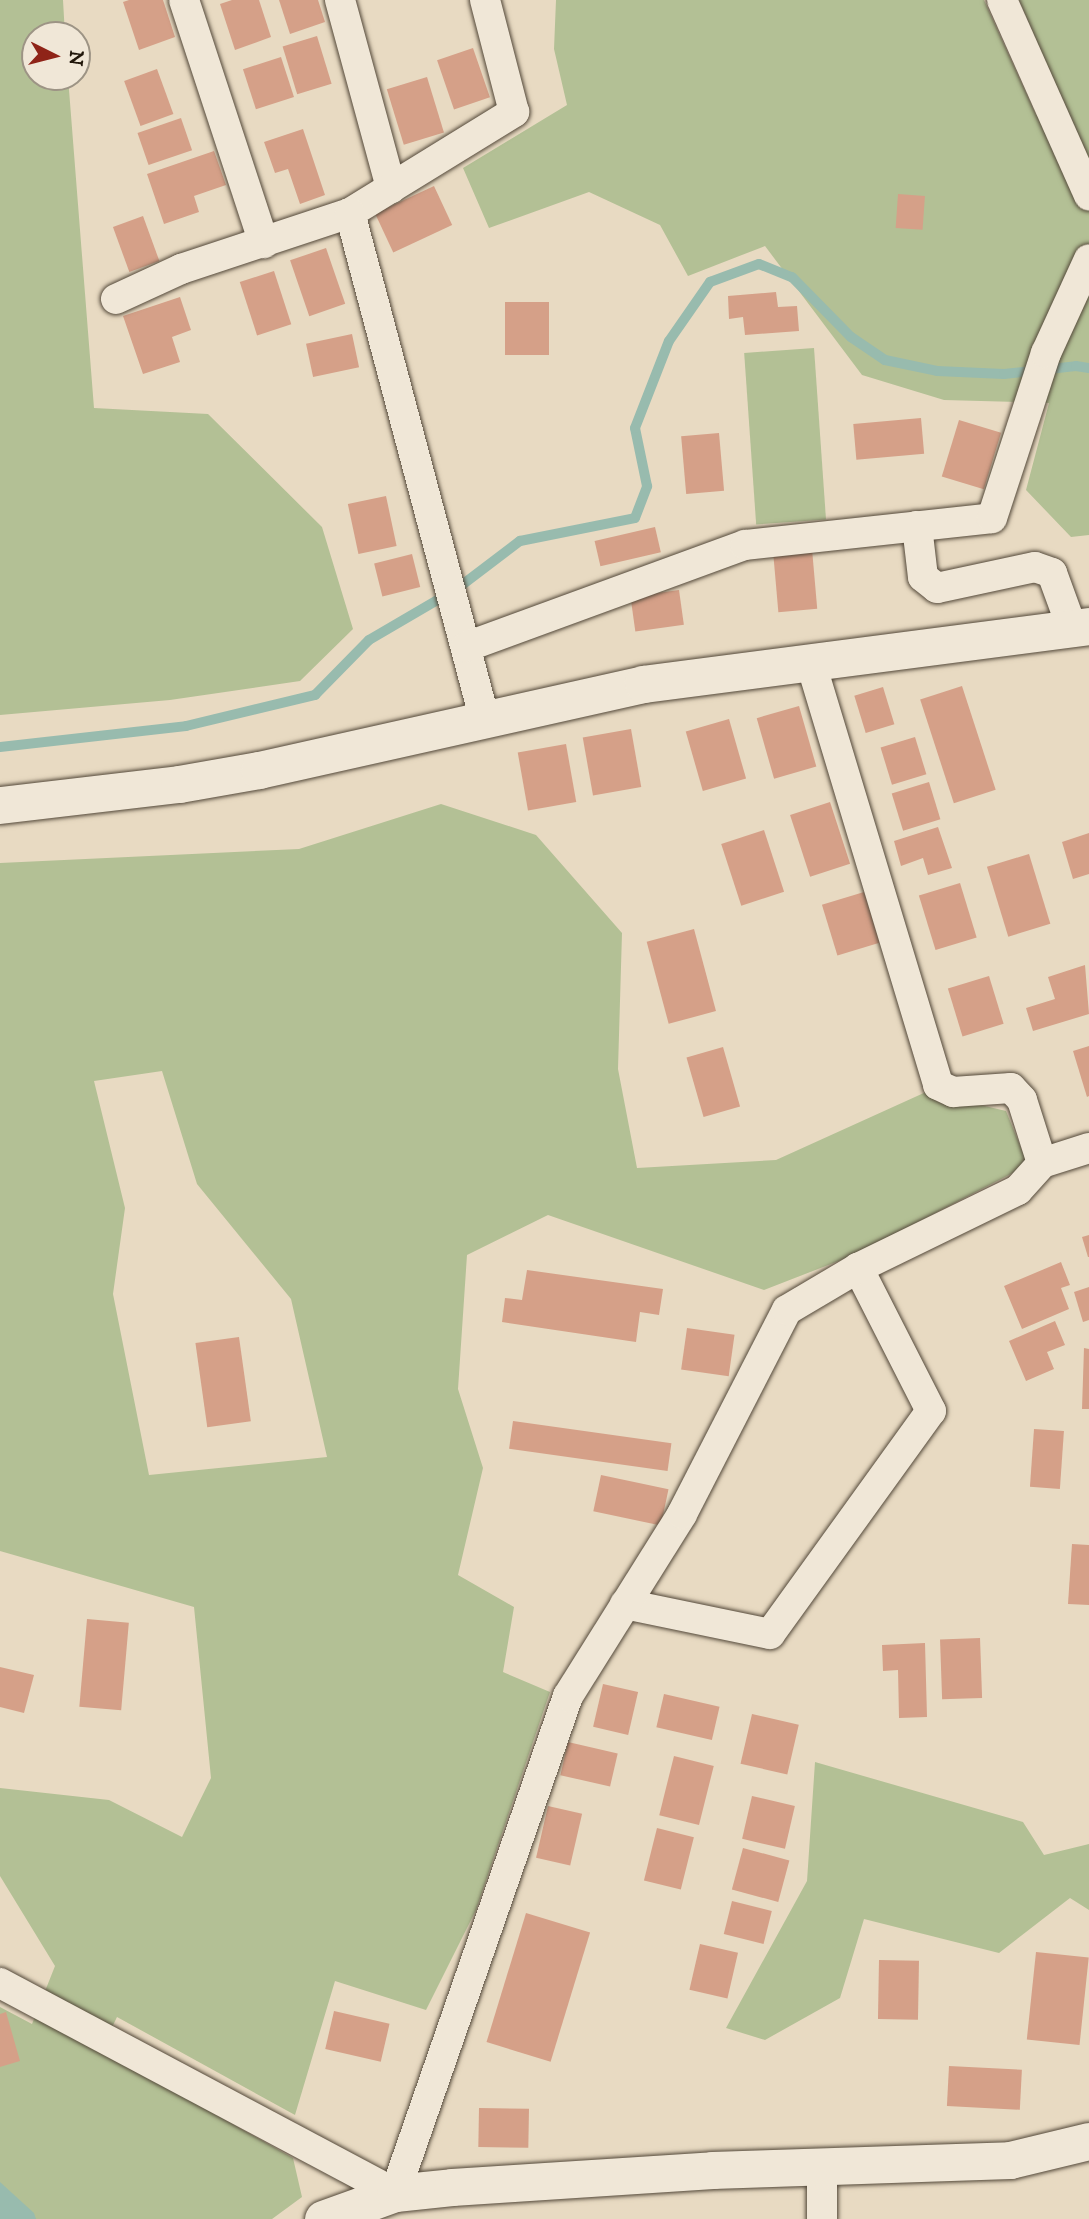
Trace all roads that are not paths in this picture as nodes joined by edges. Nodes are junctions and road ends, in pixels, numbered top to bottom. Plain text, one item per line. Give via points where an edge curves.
1 (184, 0) edge
2 (340, 0) edge
3 (485, 0) edge
4 (1002, 0) edge
5 (391, 188) junction
6 (1089, 195) edge
7 (350, 213) junction
8 (264, 243) junction
9 (1089, 258) edge
10 (116, 299) dead end
11 (917, 526) junction
12 (1081, 627) edge
13 (466, 646) junction
14 (810, 660) junction
15 (484, 717) junction
16 (0, 805) edge
17 (1089, 1148) edge
18 (1042, 1163) junction
19 (858, 1268) junction
20 (625, 1604) junction
21 (0, 1983) edge
22 (1089, 2141) edge
23 (822, 2166) junction
24 (395, 2193) junction
25 (323, 2219) edge
26 (822, 2219) edge

1 - 8 street
2 - 5 street
3 - 5 street via 514,112
4 - 6 street
5 - 7 street
7 - 8 street
7 - 13 street
8 - 10 street via 181,269
9 - 11 street via 1046,353 992,518
11 - 12 street via 923,578 937,588 1035,567 1052,573
11 - 13 street via 745,545
12 - 14 street
13 - 15 street
14 - 15 street via 643,684
14 - 18 street via 938,1085 953,1093 1011,1088 1022,1100
15 - 16 street via 245,773
17 - 18 street
18 - 19 street via 1018,1190
19 - 20 street via 787,1310 682,1514
19 - 20 street via 931,1411 770,1634
20 - 24 street via 568,1696
21 - 24 street
22 - 23 street via 1010,2160
23 - 24 street
23 - 26 street
24 - 25 street

